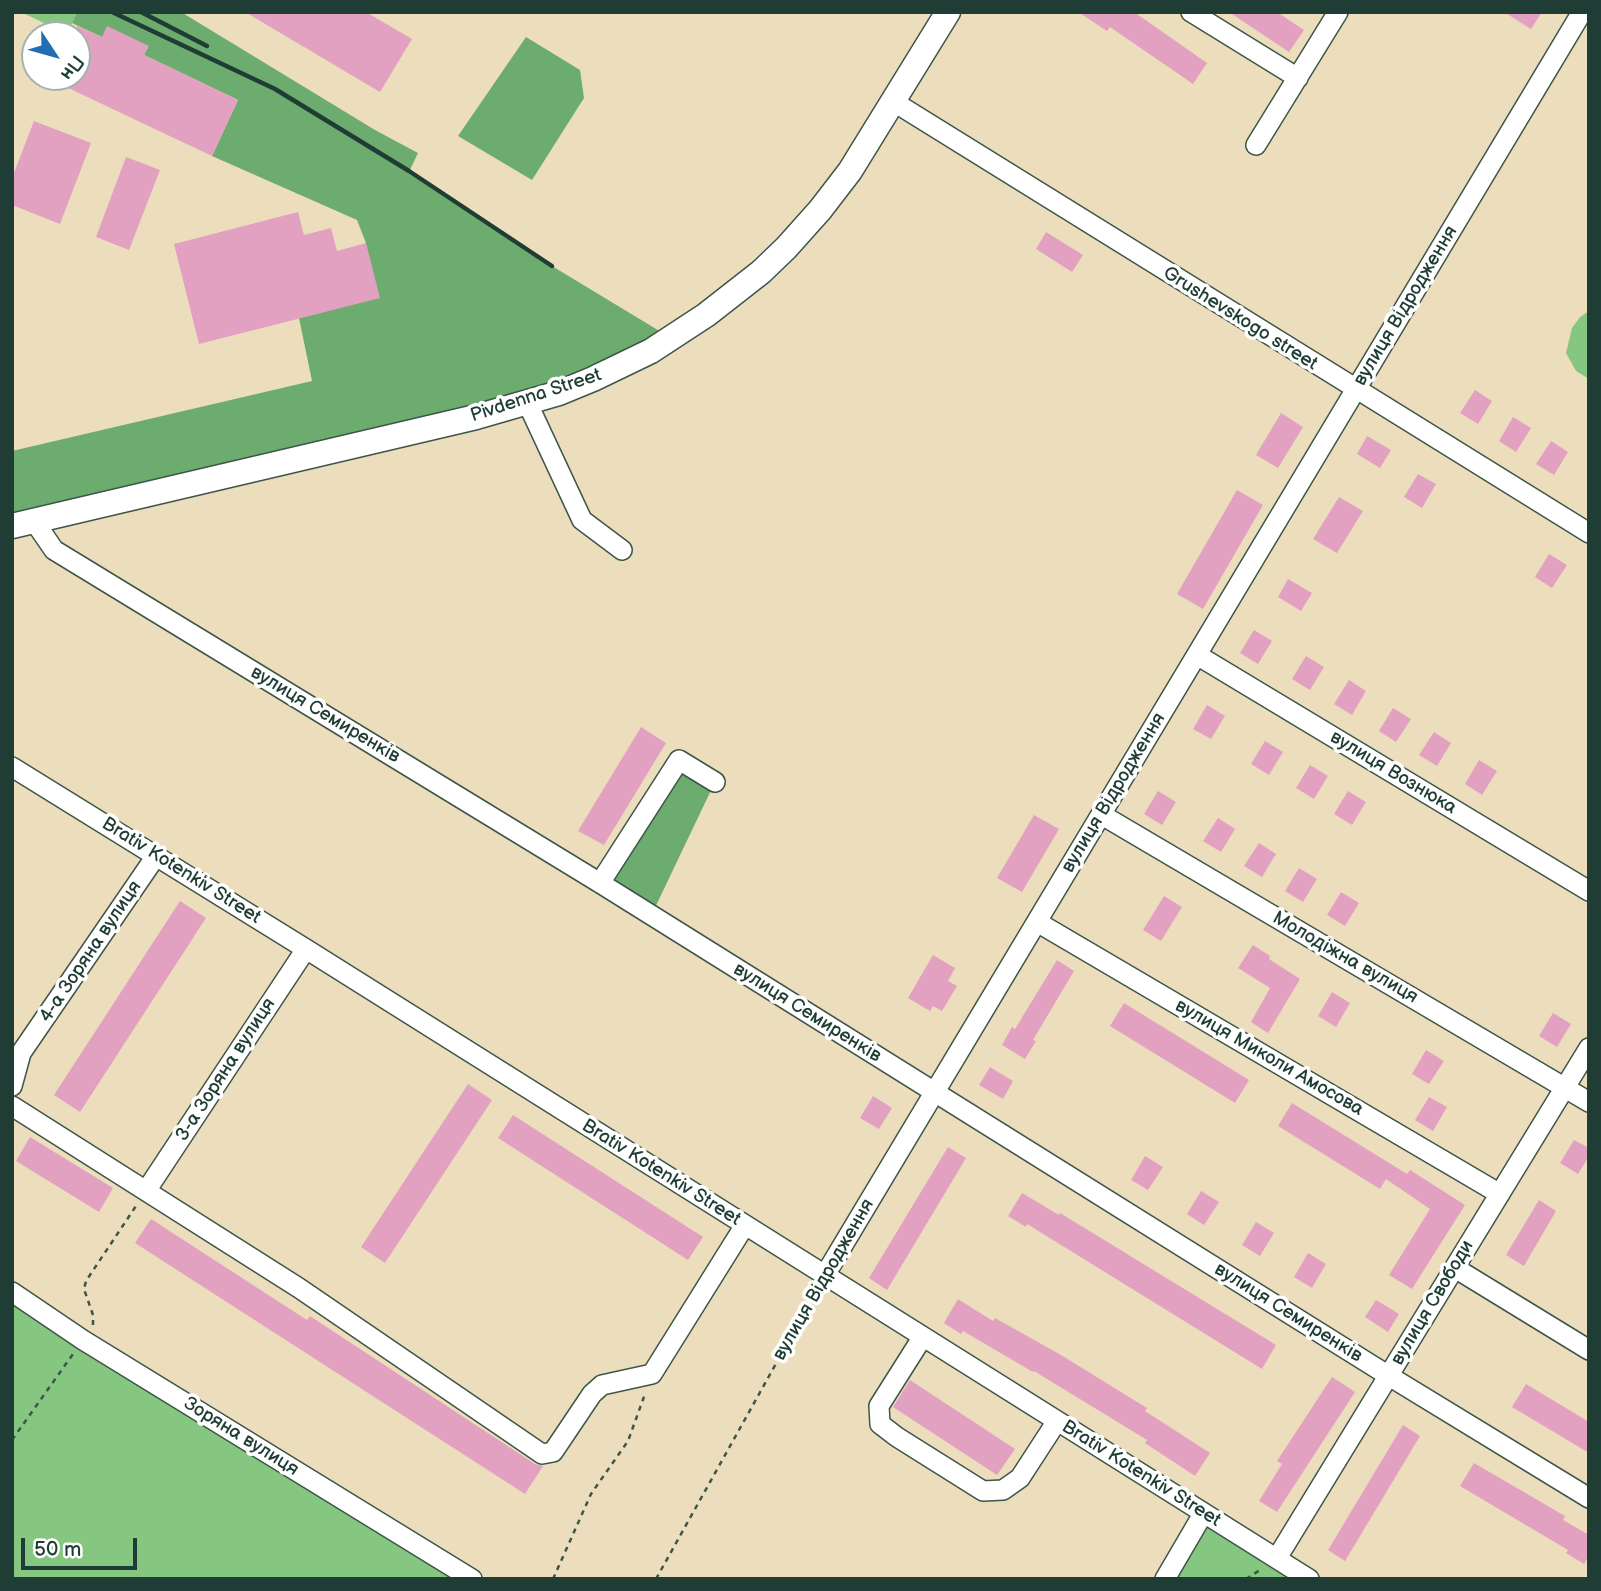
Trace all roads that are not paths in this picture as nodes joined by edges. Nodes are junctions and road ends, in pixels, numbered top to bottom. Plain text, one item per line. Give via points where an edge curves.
1 (948, 12) edge
2 (1191, 12) edge
3 (1338, 12) edge
4 (1582, 12) edge
5 (1298, 78) junction
6 (894, 102) junction
7 (1256, 145) dead end
8 (1356, 390) junction
9 (527, 402) junction
10 (23, 524) edge
11 (1589, 533) edge
12 (622, 550) dead end
13 (1197, 655) junction
14 (12, 767) edge
15 (715, 782) dead end
16 (1101, 815) junction
17 (156, 856) junction
18 (600, 883) junction
19 (1589, 891) edge
20 (1037, 922) junction
21 (306, 949) junction
22 (1589, 1048) edge
23 (12, 1086) edge
24 (1565, 1087) junction
25 (935, 1093) junction
26 (1589, 1102) edge
27 (12, 1106) edge
28 (146, 1191) junction
29 (1500, 1194) junction
30 (744, 1225) junction
31 (1455, 1268) junction
32 (825, 1275) junction
33 (12, 1292) edge
34 (922, 1338) junction
35 (1589, 1350) edge
36 (1389, 1376) junction
37 (1057, 1421) junction
38 (1589, 1498) edge
39 (1203, 1514) junction
40 (1277, 1558) junction
41 (472, 1579) edge
42 (1165, 1579) edge
43 (1309, 1579) edge

1 - 6 main road, Pivdenna Street
2 - 5 street
3 - 5 street
4 - 8 street, вулиця Відродження
5 - 7 street
6 - 8 street, Grushevskogo street
6 - 9 main road, Pivdenna Street via 820,210 761,272 651,351 593,379
8 - 11 street, Grushevskogo street
8 - 13 street, вулиця Відродження
9 - 10 main road, Pivdenna Street
9 - 12 street via 582,520
10 - 18 street, вулиця Семиренків via 54,550
13 - 16 street, вулиця Відродження
13 - 19 street, вулиця Вознюка
14 - 17 street, Brativ Kotenkiv Street
15 - 18 street via 679,760
16 - 20 street, вулиця Відродження
16 - 24 street, Молодіжна вулиця
17 - 21 street, Brativ Kotenkiv Street
17 - 23 street, 4-а Зоряна вулиця via 21,1053
18 - 25 street, вулиця Семиренків
20 - 25 street, вулиця Відродження
20 - 29 street, вулиця Миколи Амосова
21 - 28 street, 3-а Зоряна вулиця
21 - 30 street, Brativ Kotenkiv Street
22 - 24 street, вулиця Свободи
24 - 26 street, Молодіжна вулиця
24 - 29 street, вулиця Свободи
25 - 32 street, вулиця Відродження
25 - 36 street, вулиця Семиренків
27 - 28 street
28 - 30 street via 299,1288 542,1454 553,1452 602,1385 652,1374
29 - 31 street, вулиця Свободи
30 - 32 street, Brativ Kotenkiv Street
31 - 35 street
31 - 36 street, вулиця Свободи
32 - 34 street, Brativ Kotenkiv Street
33 - 41 street, Зоряна вулиця
34 - 37 street, Brativ Kotenkiv Street
34 - 37 street via 879,1406 880,1424 983,1491 1003,1490 1020,1478
36 - 38 street, вулиця Семиренків
36 - 40 street, вулиця Свободи
37 - 39 street, Brativ Kotenkiv Street
39 - 40 street, Brativ Kotenkiv Street
39 - 42 street
40 - 43 street, Brativ Kotenkiv Street

